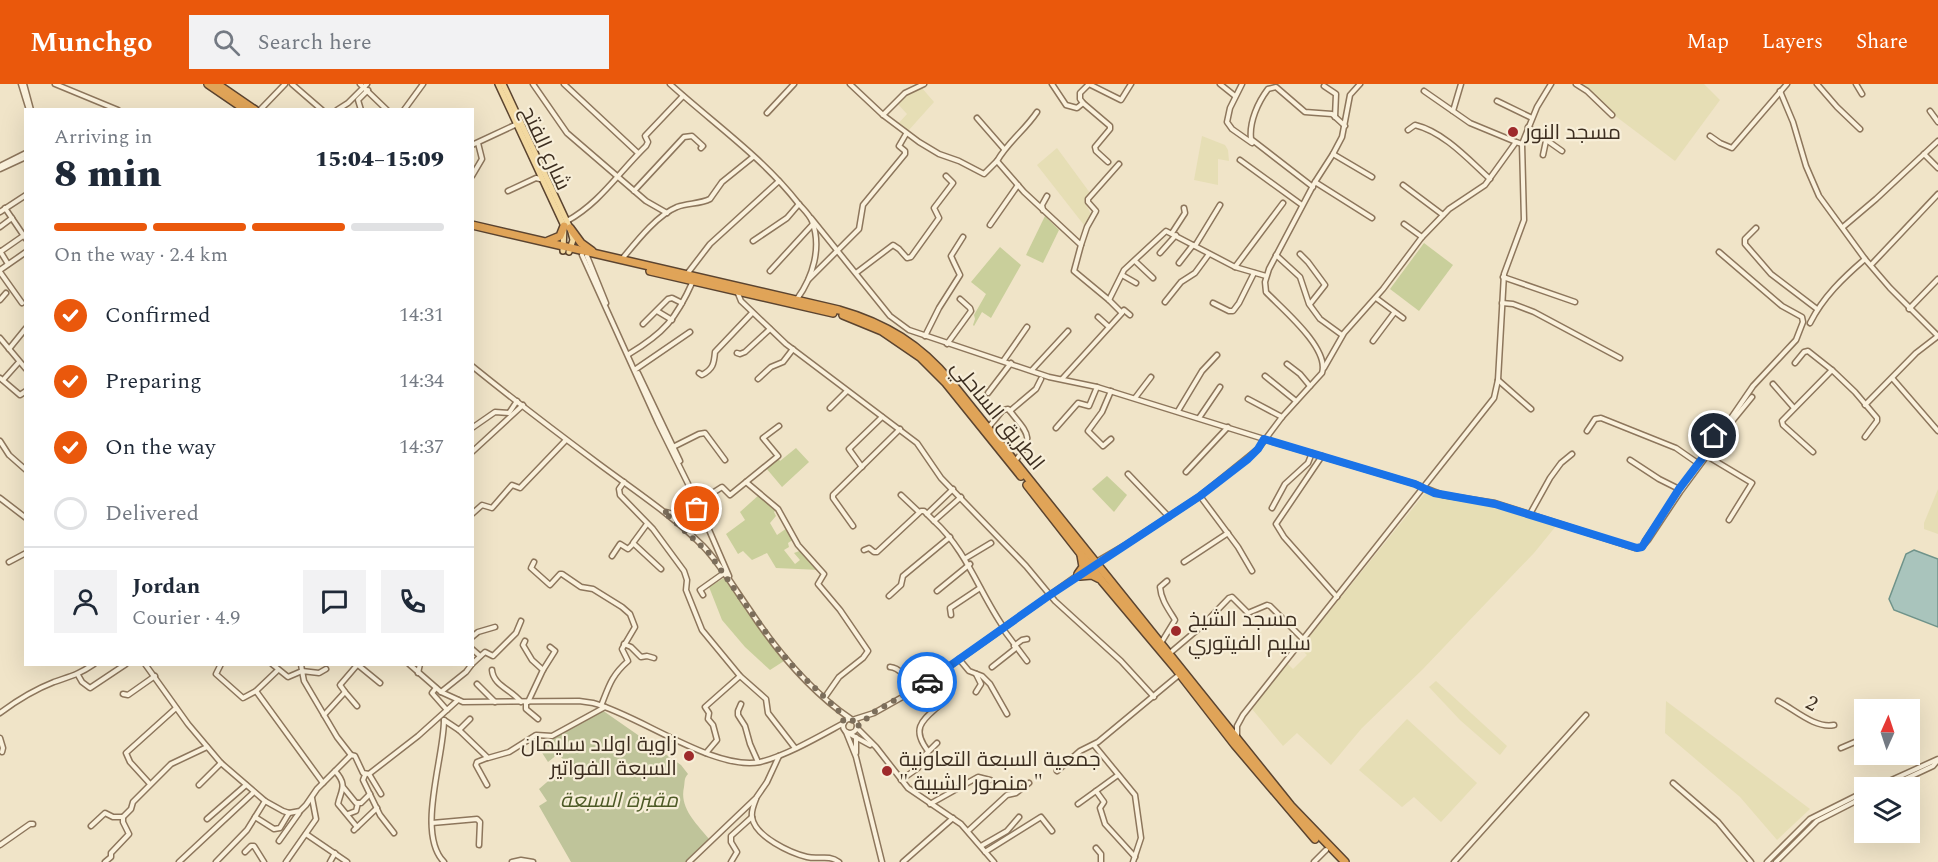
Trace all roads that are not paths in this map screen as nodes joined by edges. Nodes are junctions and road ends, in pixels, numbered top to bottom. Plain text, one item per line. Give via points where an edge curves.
1 (23, 84) edge
2 (55, 84) edge
3 (208, 84) edge
4 (218, 84) edge
5 (285, 84) edge
6 (292, 84) edge
7 (423, 84) edge
8 (498, 84) edge
9 (503, 84) edge
10 (533, 84) edge
11 (564, 84) edge
12 (670, 84) edge
13 (794, 84) edge
14 (850, 84) edge
15 (924, 84) edge
16 (1052, 84) edge
17 (1131, 84) edge
18 (1220, 84) edge
19 (1242, 84) edge
20 (1360, 84) edge
21 (1461, 84) edge
22 (1551, 84) edge
23 (1576, 84) edge
24 (1787, 84) edge
25 (1817, 84) edge
26 (1856, 84) edge
27 (365, 86) edge
28 (1324, 86) dead end
29 (1424, 91) dead end
30 (1780, 91) junction
31 (1862, 94) dead end
32 (683, 96) junction
33 (1235, 96) junction
34 (1497, 101) dead end
35 (1083, 103) junction
36 (29, 108) edge
37 (113, 108) edge
38 (243, 108) edge
39 (252, 108) edge
40 (263, 108) edge
41 (320, 108) edge
42 (339, 108) edge
43 (361, 108) edge
44 (385, 108) edge
45 (405, 108) edge
46 (1452, 111) junction
47 (1930, 111) dead end
48 (1037, 112) dead end
49 (766, 113) dead end
50 (883, 115) junction
51 (1612, 115) dead end
52 (1335, 117) junction
53 (977, 118) dead end
54 (1532, 118) junction
55 (1938, 122) edge
56 (517, 124) junction
57 (1345, 126) junction
58 (1528, 128) junction
59 (1860, 129) dead end
60 (1408, 130) dead end
61 (906, 134) junction
62 (1710, 136) dead end
63 (1546, 141) junction
64 (1938, 141) edge
65 (1516, 142) junction
66 (478, 143) junction
67 (1522, 144) junction
68 (474, 145) edge
69 (701, 148) dead end
70 (1004, 149) junction
71 (1266, 150) junction
72 (1562, 151) dead end
73 (532, 152) junction
74 (638, 153) junction
75 (1333, 154) junction
76 (1924, 154) junction
77 (1543, 155) dead end
78 (24, 156) edge
79 (753, 157) junction
80 (996, 160) junction
81 (1240, 160) dead end
82 (1108, 162) dead end
83 (1119, 164) dead end
84 (0, 168) edge
85 (1938, 168) edge
86 (474, 173) edge
87 (618, 176) junction
88 (946, 176) dead end
89 (1372, 177) dead end
90 (1490, 179) junction
91 (544, 181) junction
92 (779, 181) junction
93 (1314, 184) junction
94 (1018, 185) junction
95 (1403, 185) dead end
96 (508, 191) dead end
97 (634, 191) junction
98 (1938, 194) edge
99 (24, 196) edge
100 (1047, 196) dead end
101 (799, 204) junction
102 (1282, 204) dead end
103 (1220, 205) dead end
104 (1302, 205) junction
105 (5, 208) junction
106 (1184, 208) dead end
107 (1043, 211) junction
108 (0, 212) edge
109 (667, 213) junction
110 (1443, 215) junction
111 (12, 218) junction
112 (811, 218) junction
113 (1372, 218) dead end
114 (813, 224) junction
115 (1404, 224) dead end
116 (474, 225) edge
117 (567, 225) junction
118 (990, 225) dead end
119 (0, 227) edge
120 (1843, 227) junction
121 (1756, 228) dead end
122 (474, 230) edge
123 (1174, 234) junction
124 (24, 237) edge
125 (963, 237) dead end
126 (1422, 237) junction
127 (753, 241) dead end
128 (542, 242) junction
129 (1081, 245) junction
130 (1194, 245) junction
131 (567, 249) junction
132 (838, 251) junction
133 (1719, 252) dead end
134 (0, 253) edge
135 (24, 253) edge
136 (1160, 254) dead end
137 (1209, 254) junction
138 (1300, 254) dead end
139 (600, 255) junction
140 (1276, 255) junction
141 (585, 256) junction
142 (1865, 259) junction
143 (622, 260) junction
144 (1135, 261) junction
145 (1179, 263) dead end
146 (8, 264) junction
147 (1870, 265) junction
148 (1235, 267) junction
149 (0, 271) edge
150 (770, 271) dead end
151 (856, 273) junction
152 (1254, 273) junction
153 (687, 274) junction
154 (1122, 275) junction
155 (1266, 276) junction
156 (1153, 278) dead end
157 (1503, 278) junction
158 (1938, 279) edge
159 (693, 281) junction
160 (807, 282) junction
161 (1136, 283) dead end
162 (737, 291) junction
163 (6, 293) dead end
164 (1376, 298) junction
165 (796, 299) junction
166 (960, 299) dead end
167 (0, 300) edge
168 (1109, 300) junction
169 (1165, 302) dead end
170 (1575, 302) dead end
171 (22, 303) dead end
172 (682, 303) junction
173 (1213, 303) dead end
174 (1502, 303) junction
175 (1309, 304) junction
176 (1817, 309) junction
177 (1909, 309) junction
178 (657, 311) junction
179 (1394, 312) junction
180 (752, 313) junction
181 (1122, 313) junction
182 (1130, 315) dead end
183 (1098, 317) dead end
184 (1403, 318) dead end
185 (672, 320) junction
186 (1810, 323) dead end
187 (643, 324) dead end
188 (900, 325) junction
189 (615, 326) junction
190 (1027, 327) dead end
191 (1109, 327) junction
192 (770, 329) junction
193 (24, 330) edge
194 (1068, 330) dead end
195 (893, 331) junction
196 (690, 332) dead end
197 (925, 336) junction
198 (1342, 336) junction
199 (1938, 336) edge
200 (0, 338) edge
201 (1373, 341) dead end
202 (947, 344) junction
203 (9, 349) junction
204 (793, 349) junction
205 (737, 352) dead end
206 (629, 354) junction
207 (1217, 354) dead end
208 (1620, 358) dead end
209 (1004, 360) junction
210 (19, 362) junction
211 (1011, 363) junction
212 (1795, 363) dead end
213 (1287, 364) dead end
214 (24, 367) edge
215 (474, 368) edge
216 (636, 369) junction
217 (1324, 369) junction
218 (1032, 370) junction
219 (1832, 370) junction
220 (699, 373) dead end
221 (1265, 376) dead end
222 (1151, 377) dead end
223 (2, 379) edge
224 (1041, 379) dead end
225 (1062, 379) junction
226 (1893, 379) junction
227 (758, 380) dead end
228 (1498, 380) junction
229 (1773, 384) dead end
230 (1310, 386) junction
231 (1097, 387) junction
232 (1220, 387) dead end
233 (847, 391) junction
234 (1111, 391) junction
235 (24, 392) edge
236 (988, 393) dead end
237 (1752, 397) dead end
238 (1135, 398) junction
239 (1248, 399) dead end
240 (517, 401) junction
241 (1296, 401) junction
242 (523, 405) junction
243 (1865, 405) junction
244 (830, 408) dead end
245 (1794, 408) junction
246 (1531, 409) dead end
247 (1010, 411) junction
248 (1178, 411) junction
249 (882, 417) junction
250 (1282, 417) junction
251 (1199, 418) junction
252 (779, 426) dead end
253 (474, 427) edge
254 (1228, 427) junction
255 (988, 428) junction
256 (1056, 428) dead end
257 (900, 429) junction
258 (1587, 431) dead end
259 (1938, 431) edge
260 (1698, 435) dead end
261 (1865, 437) dead end
262 (1111, 439) dead end
263 (1264, 439) junction
264 (1717, 439) junction
265 (566, 440) junction
266 (0, 441) edge
267 (673, 447) junction
268 (474, 450) edge
269 (1813, 452) dead end
270 (1312, 453) junction
271 (1572, 454) dead end
272 (1322, 456) junction
273 (1707, 456) junction
274 (725, 460) dead end
275 (1630, 460) dead end
276 (1015, 461) junction
277 (1699, 464) junction
278 (862, 467) junction
279 (24, 468) edge
280 (1186, 472) dead end
281 (1128, 474) dead end
282 (1025, 478) junction
283 (624, 482) junction
284 (746, 482) junction
285 (1423, 488) junction
286 (953, 489) junction
287 (1679, 489) junction
288 (901, 495) dead end
289 (1200, 496) junction
290 (961, 497) junction
291 (0, 498) edge
292 (700, 501) junction
293 (1272, 508) dead end
294 (700, 509) junction
295 (663, 511) junction
296 (474, 512) edge
297 (919, 512) junction
298 (927, 514) junction
299 (1530, 515) junction
300 (24, 516) edge
301 (1169, 517) junction
302 (672, 518) junction
303 (1729, 520) dead end
304 (934, 521) junction
305 (648, 524) junction
306 (853, 526) dead end
307 (1228, 533) junction
308 (950, 537) junction
309 (1645, 542) junction
310 (633, 543) junction
311 (991, 543) dead end
312 (864, 550) dead end
313 (1082, 550) junction
314 (24, 554) edge
315 (612, 556) dead end
316 (966, 558) junction
317 (9, 562) dead end
318 (534, 562) dead end
319 (1098, 562) junction
320 (1184, 562) dead end
321 (969, 564) junction
322 (661, 569) dead end
323 (1252, 571) dead end
324 (724, 573) junction
325 (1079, 575) junction
326 (1105, 578) junction
327 (1167, 581) dead end
328 (732, 583) junction
329 (980, 588) junction
330 (937, 591) dead end
331 (703, 595) dead end
332 (889, 596) dead end
333 (1049, 596) junction
334 (1337, 597) junction
335 (951, 615) dead end
336 (521, 621) dead end
337 (495, 627) dead end
338 (1003, 629) junction
339 (474, 635) edge
340 (1027, 639) dead end
341 (1303, 639) junction
342 (525, 641) dead end
343 (1161, 643) junction
344 (624, 644) junction
345 (550, 647) dead end
346 (1015, 647) junction
347 (474, 651) edge
348 (1170, 654) junction
349 (480, 656) junction
350 (654, 658) dead end
351 (960, 659) junction
352 (1027, 661) dead end
353 (474, 662) edge
354 (91, 666) edge
355 (123, 666) edge
356 (147, 666) edge
357 (220, 666) edge
358 (274, 666) edge
359 (301, 666) edge
360 (357, 666) edge
361 (359, 666) edge
362 (411, 666) edge
363 (420, 666) edge
364 (470, 666) edge
365 (890, 667) dead end
366 (992, 668) dead end
367 (326, 669) dead end
368 (543, 669) junction
369 (278, 670) junction
370 (492, 670) dead end
371 (302, 671) junction
372 (418, 673) junction
373 (939, 673) junction
374 (976, 674) junction
375 (1179, 674) junction
376 (78, 675) junction
377 (155, 676) junction
378 (740, 676) junction
379 (380, 683) dead end
380 (477, 684) dead end
381 (436, 688) junction
382 (256, 691) junction
383 (914, 691) junction
384 (345, 692) junction
385 (441, 692) junction
386 (976, 692) dead end
387 (123, 694) dead end
388 (1199, 694) junction
389 (825, 697) junction
390 (1154, 697) junction
391 (458, 700) junction
392 (1778, 701) dead end
393 (525, 702) junction
394 (496, 703) junction
395 (741, 705) dead end
396 (357, 706) dead end
397 (603, 707) junction
398 (176, 708) junction
399 (447, 710) junction
400 (838, 710) junction
401 (874, 712) junction
402 (0, 713) edge
403 (442, 714) junction
404 (1007, 714) dead end
405 (324, 715) junction
406 (1586, 716) dead end
407 (470, 719) dead end
408 (538, 719) dead end
409 (851, 719) junction
410 (444, 720) junction
411 (1224, 721) junction
412 (1239, 721) junction
413 (844, 723) junction
414 (1834, 726) dead end
415 (857, 728) junction
416 (459, 730) junction
417 (846, 732) junction
418 (824, 735) junction
419 (0, 738) edge
420 (856, 738) junction
421 (1237, 738) junction
422 (1854, 742) edge
423 (936, 743) dead end
424 (1094, 745) junction
425 (207, 747) junction
426 (795, 748) junction
427 (1841, 748) dead end
428 (879, 750) junction
429 (928, 751) junction
430 (2, 752) dead end
431 (706, 753) junction
432 (351, 755) junction
433 (779, 755) junction
434 (856, 757) junction
435 (488, 758) junction
436 (1938, 760) edge
437 (758, 762) junction
438 (221, 763) junction
439 (1934, 764) edge
440 (335, 771) junction
441 (1057, 771) dead end
442 (367, 774) junction
443 (1118, 774) junction
444 (1902, 777) edge
445 (1908, 777) edge
446 (901, 780) junction
447 (990, 780) dead end
448 (323, 783) junction
449 (1029, 783) dead end
450 (1673, 783) dead end
451 (150, 784) junction
452 (199, 785) dead end
453 (246, 785) junction
454 (487, 785) dead end
455 (343, 786) junction
456 (1096, 791) junction
457 (254, 792) junction
458 (370, 794) junction
459 (381, 794) dead end
460 (1854, 797) edge
461 (312, 798) junction
462 (756, 798) junction
463 (265, 801) junction
464 (1854, 802) edge
465 (358, 803) junction
466 (930, 804) junction
467 (1078, 804) dead end
468 (377, 808) junction
469 (300, 811) junction
470 (289, 813) junction
471 (348, 814) junction
472 (123, 817) junction
473 (255, 817) junction
474 (752, 817) junction
475 (953, 818) junction
476 (1019, 818) dead end
477 (207, 819) dead end
478 (432, 823) junction
479 (33, 824) dead end
480 (90, 826) dead end
481 (280, 828) junction
482 (286, 829) junction
483 (968, 831) junction
484 (1052, 831) dead end
485 (394, 833) dead end
486 (306, 834) junction
487 (279, 841) dead end
488 (0, 845) edge
489 (479, 845) dead end
490 (981, 846) junction
491 (1096, 848) dead end
492 (1326, 850) junction
493 (245, 852) dead end
494 (986, 852) junction
495 (335, 853) junction
496 (111, 857) junction
497 (1134, 860) edge
498 (105, 862) edge
499 (116, 862) edge
500 (179, 862) edge
501 (216, 862) edge
502 (264, 862) edge
503 (286, 862) edge
504 (330, 862) edge
505 (347, 862) edge
506 (444, 862) edge
507 (510, 862) edge
508 (533, 862) edge
509 (689, 862) edge
510 (731, 862) edge
511 (839, 862) edge
512 (882, 862) edge
513 (903, 862) edge
514 (994, 862) edge
515 (1101, 862) edge
516 (1314, 862) edge
517 (1339, 862) edge
518 (1345, 862) edge
519 (1454, 862) edge
520 (1751, 862) edge
521 (1767, 862) edge
522 (1776, 862) edge

1 - 36 street
2 - 37 street
3 - 38 highway
4 - 39 highway
5 - 40 street
6 - 41 street
7 - 45 street
8 - 56 main road, شارع الفتح
9 - 73 main road
10 - 87 street via 567,133
11 - 74 street
12 - 32 street
13 - 49 street
14 - 50 street
15 - 50 street via 905,93
16 - 35 street via 1066,105 1077,108
17 - 35 street via 1121,100 1089,84 1080,93
18 - 33 street
19 - 33 street
20 - 57 street via 1350,94
21 - 46 street
22 - 54 street
23 - 51 street
24 - 30 street
25 - 59 street
26 - 31 street
27 - 42 street
27 - 43 street via 359,98
27 - 44 street
28 - 52 street via 1336,94
29 - 46 street
30 - 62 street via 1732,148
30 - 120 street via 1815,188
32 - 74 street via 645,135 648,143
32 - 79 street
33 - 71 street via 1228,124
34 - 54 street
35 - 82 street via 1110,126 1095,147
46 - 65 street
47 - 55 street
48 - 70 street
50 - 61 street
52 - 57 street
52 - 71 street via 1305,112 1276,87 1270,87 1259,103 1250,136
53 - 70 street
54 - 58 street
56 - 66 street
56 - 73 main road, شارع الفتح
57 - 75 street
58 - 63 street
58 - 67 street
60 - 90 street via 1418,125 1431,131
61 - 80 street via 982,174
61 - 132 street via 899,146 905,151 904,156 863,205 859,229
63 - 72 street
63 - 77 street
64 - 76 street
65 - 67 street
65 - 90 street
66 - 68 street
66 - 86 street via 482,159
67 - 157 street via 1524,220
69 - 97 street via 692,136 684,137
70 - 80 street
71 - 93 street
73 - 91 main road, شارع الفتح
73 - 117 main road
74 - 87 street
75 - 89 street
75 - 93 street
76 - 85 street
76 - 120 street
78 - 84 street
79 - 92 street
79 - 109 street via 722,182 710,200
80 - 94 street
81 - 104 street
83 - 129 street via 1088,199 1095,211
87 - 97 street
87 - 117 street
88 - 151 street via 953,183 934,208 939,218 910,257 893,245
90 - 110 street via 1478,192
91 - 96 street via 536,178
91 - 117 main road, شارع الفتح
92 - 101 street
92 - 153 street via 710,244
93 - 104 street
93 - 113 street
94 - 107 street
94 - 118 street
95 - 110 street
97 - 109 street
98 - 147 street
99 - 105 street
100 - 107 street via 1042,203
101 - 112 street
101 - 127 street
102 - 148 street
103 - 130 street
104 - 140 street
105 - 108 street
105 - 111 street
106 - 123 street
107 - 129 street
109 - 143 street
110 - 126 street
111 - 119 street
111 - 124 street
112 - 114 street
112 - 132 street
114 - 150 street
114 - 160 street via 817,247
115 - 126 street
116 - 128 highway, الطريق الساحلي
117 - 128 highway via 558,238
117 - 131 main road via 573,240
117 - 139 highway via 581,243
120 - 142 street
121 - 176 street via 1745,244 1770,274
122 - 131 highway, الطريق الساحلي
123 - 130 street
123 - 136 street
123 - 144 street via 1164,232
124 - 134 street
125 - 197 street via 951,256 960,275
126 - 164 street
128 - 131 highway, الطريق الساحلي
129 - 168 street via 1074,271
130 - 137 street
130 - 145 street
131 - 139 highway, الطريق الساحلي
131 - 141 highway, الطريق الساحلي
132 - 151 street
132 - 160 street
133 - 264 street via 1803,321 1796,340 1753,387
134 - 146 street
135 - 146 street
137 - 148 street
137 - 169 street
138 - 175 street via 1325,285
139 - 143 highway, الطريق الساحلي
140 - 155 street
140 - 175 street via 1300,277
141 - 159 highway, الطريق الساحلي
141 - 189 street
142 - 147 street
142 - 176 street
143 - 153 highway, الطريق الساحلي
144 - 154 street
144 - 156 street
146 - 149 street
147 - 177 street
148 - 152 street
149 - 171 street
151 - 188 street
152 - 155 street
152 - 173 street via 1233,311
153 - 165 highway, الطريق الساحلي
154 - 161 street
154 - 168 street
155 - 217 street via 1266,292 1294,318 1322,359
157 - 170 street
157 - 174 street
158 - 177 street
159 - 162 highway, الطريق الساحلي
159 - 172 street
160 - 165 street
162 - 180 street
162 - 282 highway, الطريق الساحلي via 843,315 899,341 946,383
163 - 167 street
164 - 179 street
164 - 198 street
165 - 195 highway, الطريق الساحلي via 853,314
166 - 202 street via 971,311
168 - 181 street
172 - 178 street via 670,298
172 - 185 street
174 - 208 street via 1534,312
174 - 228 street
175 - 198 street via 1320,319
176 - 186 street
177 - 199 street
178 - 185 street
178 - 187 street
179 - 184 street
179 - 201 street
180 - 192 street
180 - 220 street via 715,352 711,370
181 - 182 street via 1124,310
181 - 191 street
183 - 191 street
185 - 206 street via 657,336
188 - 195 street
188 - 197 street
189 - 206 street
189 - 294 street
190 - 209 street
191 - 225 street
192 - 204 street
192 - 205 street via 745,352
193 - 203 street
194 - 218 street
195 - 255 highway, الطريق الساحلي via 942,370
196 - 216 street
197 - 202 street
198 - 217 street
199 - 226 street
200 - 203 street
202 - 209 street
203 - 210 street
204 - 227 street via 783,362
204 - 233 street
206 - 216 street
207 - 248 street
209 - 211 street
210 - 214 street
210 - 223 street
211 - 218 street
211 - 236 street
212 - 219 street via 1808,351
213 - 230 street
215 - 240 street
216 - 267 street
217 - 230 street
218 - 225 street
219 - 243 street
219 - 245 street
221 - 241 street
222 - 238 street
223 - 235 street via 20,395
224 - 247 street
225 - 231 street
226 - 243 street
226 - 259 street
228 - 246 street
228 - 285 street via 1490,404
229 - 245 street
230 - 241 street
231 - 234 street
231 - 256 street via 1089,406 1078,403
232 - 251 street
233 - 244 street
233 - 249 street
234 - 238 street
234 - 262 street via 1088,431 1102,446
237 - 273 street
238 - 248 street
239 - 250 street
240 - 242 street
240 - 253 street via 509,413 495,412
241 - 250 street
242 - 265 street
242 - 268 street
243 - 261 street via 1877,420
245 - 269 street via 1782,423
247 - 255 street via 1003,410
247 - 276 street via 1027,438 1027,446
248 - 251 street
249 - 257 street
249 - 278 street via 849,449
250 - 263 street
251 - 254 street
252 - 284 street via 762,438 778,456
254 - 263 street
254 - 280 street
255 - 276 highway, الطريق الساحلي
257 - 278 street
257 - 286 street via 917,443
258 - 277 street via 1595,419 1601,418 1676,448
260 - 264 street
263 - 270 street
263 - 289 street via 1248,459
264 - 277 street
265 - 283 street
265 - 296 street via 520,489 512,485 492,508 482,505
266 - 279 street
267 - 274 street via 705,433
267 - 292 street
270 - 272 street
270 - 293 street via 1308,463 1285,484
271 - 299 street via 1557,469
272 - 285 street
272 - 334 street via 1276,524
273 - 303 street via 1752,483
273 - 309 street
275 - 287 street
276 - 282 highway, الطريق الساحلي
277 - 287 street
278 - 306 street via 832,497
281 - 301 street
282 - 313 highway, الطريق الساحلي
283 - 295 street
283 - 305 street via 620,495
284 - 292 street via 730,495 722,486
284 - 389 street via 778,509 798,545 824,574 818,584 868,651 839,677
285 - 299 street
285 - 334 street
286 - 290 street
286 - 298 street
287 - 309 street
288 - 297 street
289 - 301 street
289 - 307 street
290 - 304 street
290 - 333 street
291 - 300 street
292 - 294 street
294 - 295 street via 676,515
294 - 302 street via 696,514
294 - 328 street
295 - 302 street
297 - 298 street
297 - 312 street via 877,552
298 - 304 street
299 - 309 street via 1635,548
301 - 319 street
302 - 324 street
304 - 308 street
305 - 310 street
305 - 378 street via 684,571 686,590 702,630
307 - 320 street
307 - 323 street
308 - 316 street
308 - 332 street via 903,576 901,585
310 - 315 street via 628,549 620,544
310 - 322 street
311 - 316 street
313 - 319 highway, الطريق الساحلي
313 - 325 highway via 1083,567
314 - 317 street
316 - 321 street
318 - 344 street via 531,568 550,585 561,573 582,588 599,592 630,614 635,627
319 - 325 street
319 - 326 highway, الطريق الساحلي
321 - 329 street
321 - 330 street
324 - 328 street
324 - 331 street via 700,590
325 - 326 highway
325 - 333 street
326 - 343 highway, الطريق الساحلي
326 - 375 highway, الطريق الساحلي
327 - 343 street via 1160,591 1176,620
328 - 389 street via 777,648
329 - 335 street via 950,608
329 - 338 street
333 - 338 street
333 - 390 street via 1121,661
334 - 341 street
336 - 349 street via 516,633 494,657 485,652
337 - 339 street
338 - 346 street
338 - 351 street
340 - 346 street
341 - 348 street via 1270,606 1248,613 1232,597
341 - 412 street
342 - 368 street via 523,645 530,657
343 - 348 highway, الطريق الساحلي
344 - 350 street via 641,657
344 - 397 street via 622,649 628,661 611,678
345 - 368 street via 555,651
346 - 352 street
346 - 366 street
347 - 349 street
348 - 388 highway, الطريق الساحلي
349 - 353 street
351 - 373 street
351 - 374 street
354 - 376 street
355 - 376 street via 90,688
356 - 377 street
357 - 382 street via 216,674 240,696 244,698
358 - 369 street
359 - 371 street
360 - 384 street via 340,685
361 - 379 street
362 - 372 street
363 - 372 street
364 - 385 street
365 - 383 street via 900,671
367 - 371 street via 319,673
368 - 393 street
369 - 371 street via 288,677
369 - 382 street
370 - 393 street via 494,678
371 - 405 street
372 - 381 street
373 - 383 street
373 - 429 street via 946,699 919,726
374 - 386 street via 981,684
374 - 404 street via 995,691
375 - 388 highway, الطريق الساحلي
375 - 390 street
376 - 402 street via 46,685
377 - 387 street via 128,695
377 - 398 street
378 - 426 street via 766,699 768,713
378 - 431 street via 705,706 717,740
380 - 394 street
381 - 385 street
381 - 399 street via 432,693
382 - 448 street
383 - 401 street
384 - 396 street
384 - 405 street
385 - 391 street
388 - 411 highway, الطريق الساحلي
388 - 492 highway, الطريق الساحلي via 1284,805
389 - 400 street
390 - 424 street
391 - 394 street
391 - 399 street
392 - 414 street, 2 via 1813,721
393 - 394 street
393 - 397 street via 579,701
393 - 408 street via 526,709
395 - 437 street via 738,715
397 - 431 street
397 - 435 street via 552,736 536,735 509,752
398 - 425 street
398 - 451 street via 126,753
399 - 403 street
400 - 409 street
400 - 413 street
401 - 409 street
401 - 415 street
403 - 410 street
403 - 442 street
405 - 432 street
406 - 519 street
407 - 416 street
409 - 413 street
409 - 415 street
410 - 416 street
410 - 478 street
411 - 412 street
411 - 421 highway, الطريق الساحلي
412 - 421 street
413 - 417 street
413 - 418 street
415 - 417 street via 853,733
415 - 420 street
415 - 428 street
416 - 435 street
417 - 418 street
417 - 420 street
417 - 434 street
418 - 426 street
419 - 430 street
420 - 428 street
420 - 434 street
421 - 518 highway, الطريق الساحلي via 1305,821
422 - 427 street
423 - 429 street
424 - 441 street via 1080,751
424 - 443 street
425 - 438 street
425 - 451 street via 171,764
426 - 433 street
428 - 446 street
429 - 446 street via 918,768
431 - 437 street via 732,761
432 - 440 street
432 - 442 street
433 - 437 street
433 - 462 street
434 - 512 street
435 - 454 street via 476,765
436 - 439 street
438 - 452 street
438 - 453 street
439 - 444 street
439 - 445 street
440 - 448 street
440 - 455 street
442 - 458 street via 363,780
442 - 459 street
443 - 456 street
443 - 497 street via 1135,795 1141,836
446 - 466 street
447 - 466 street via 978,777
448 - 461 street
449 - 483 street via 1007,795
450 - 520 street via 1718,822
451 - 472 street
453 - 457 street
453 - 477 street
455 - 465 street
455 - 471 street via 338,804
456 - 467 street
456 - 497 street via 1104,802 1101,808 1105,824
457 - 463 street
457 - 500 street
458 - 465 street
458 - 468 street
460 - 521 street via 1810,819
461 - 469 street
461 - 486 street via 316,819
462 - 474 street
462 - 509 street
463 - 470 street
463 - 473 street
464 - 522 street via 1817,821
465 - 471 street via 356,811
466 - 475 street
468 - 471 street via 356,829
468 - 485 street
469 - 470 street
469 - 482 street
470 - 481 street
472 - 480 street via 105,813
472 - 496 street via 129,834
473 - 481 street via 274,829
473 - 501 street
474 - 510 street via 730,836 737,852
474 - 511 street via 760,831 780,846 808,858 831,857
475 - 483 street
475 - 513 street
476 - 490 street via 1007,831
478 - 489 street via 477,819
478 - 506 street via 435,849
479 - 488 street
481 - 482 street
482 - 487 street
483 - 490 street
484 - 494 street via 1041,817
486 - 495 street
486 - 503 street
490 - 494 street
491 - 515 street via 1101,853
492 - 516 street
492 - 517 highway, الطريق الساحلي
493 - 502 street via 254,846
494 - 514 street
495 - 504 street
495 - 505 street
496 - 498 street
496 - 499 street
507 - 508 street

